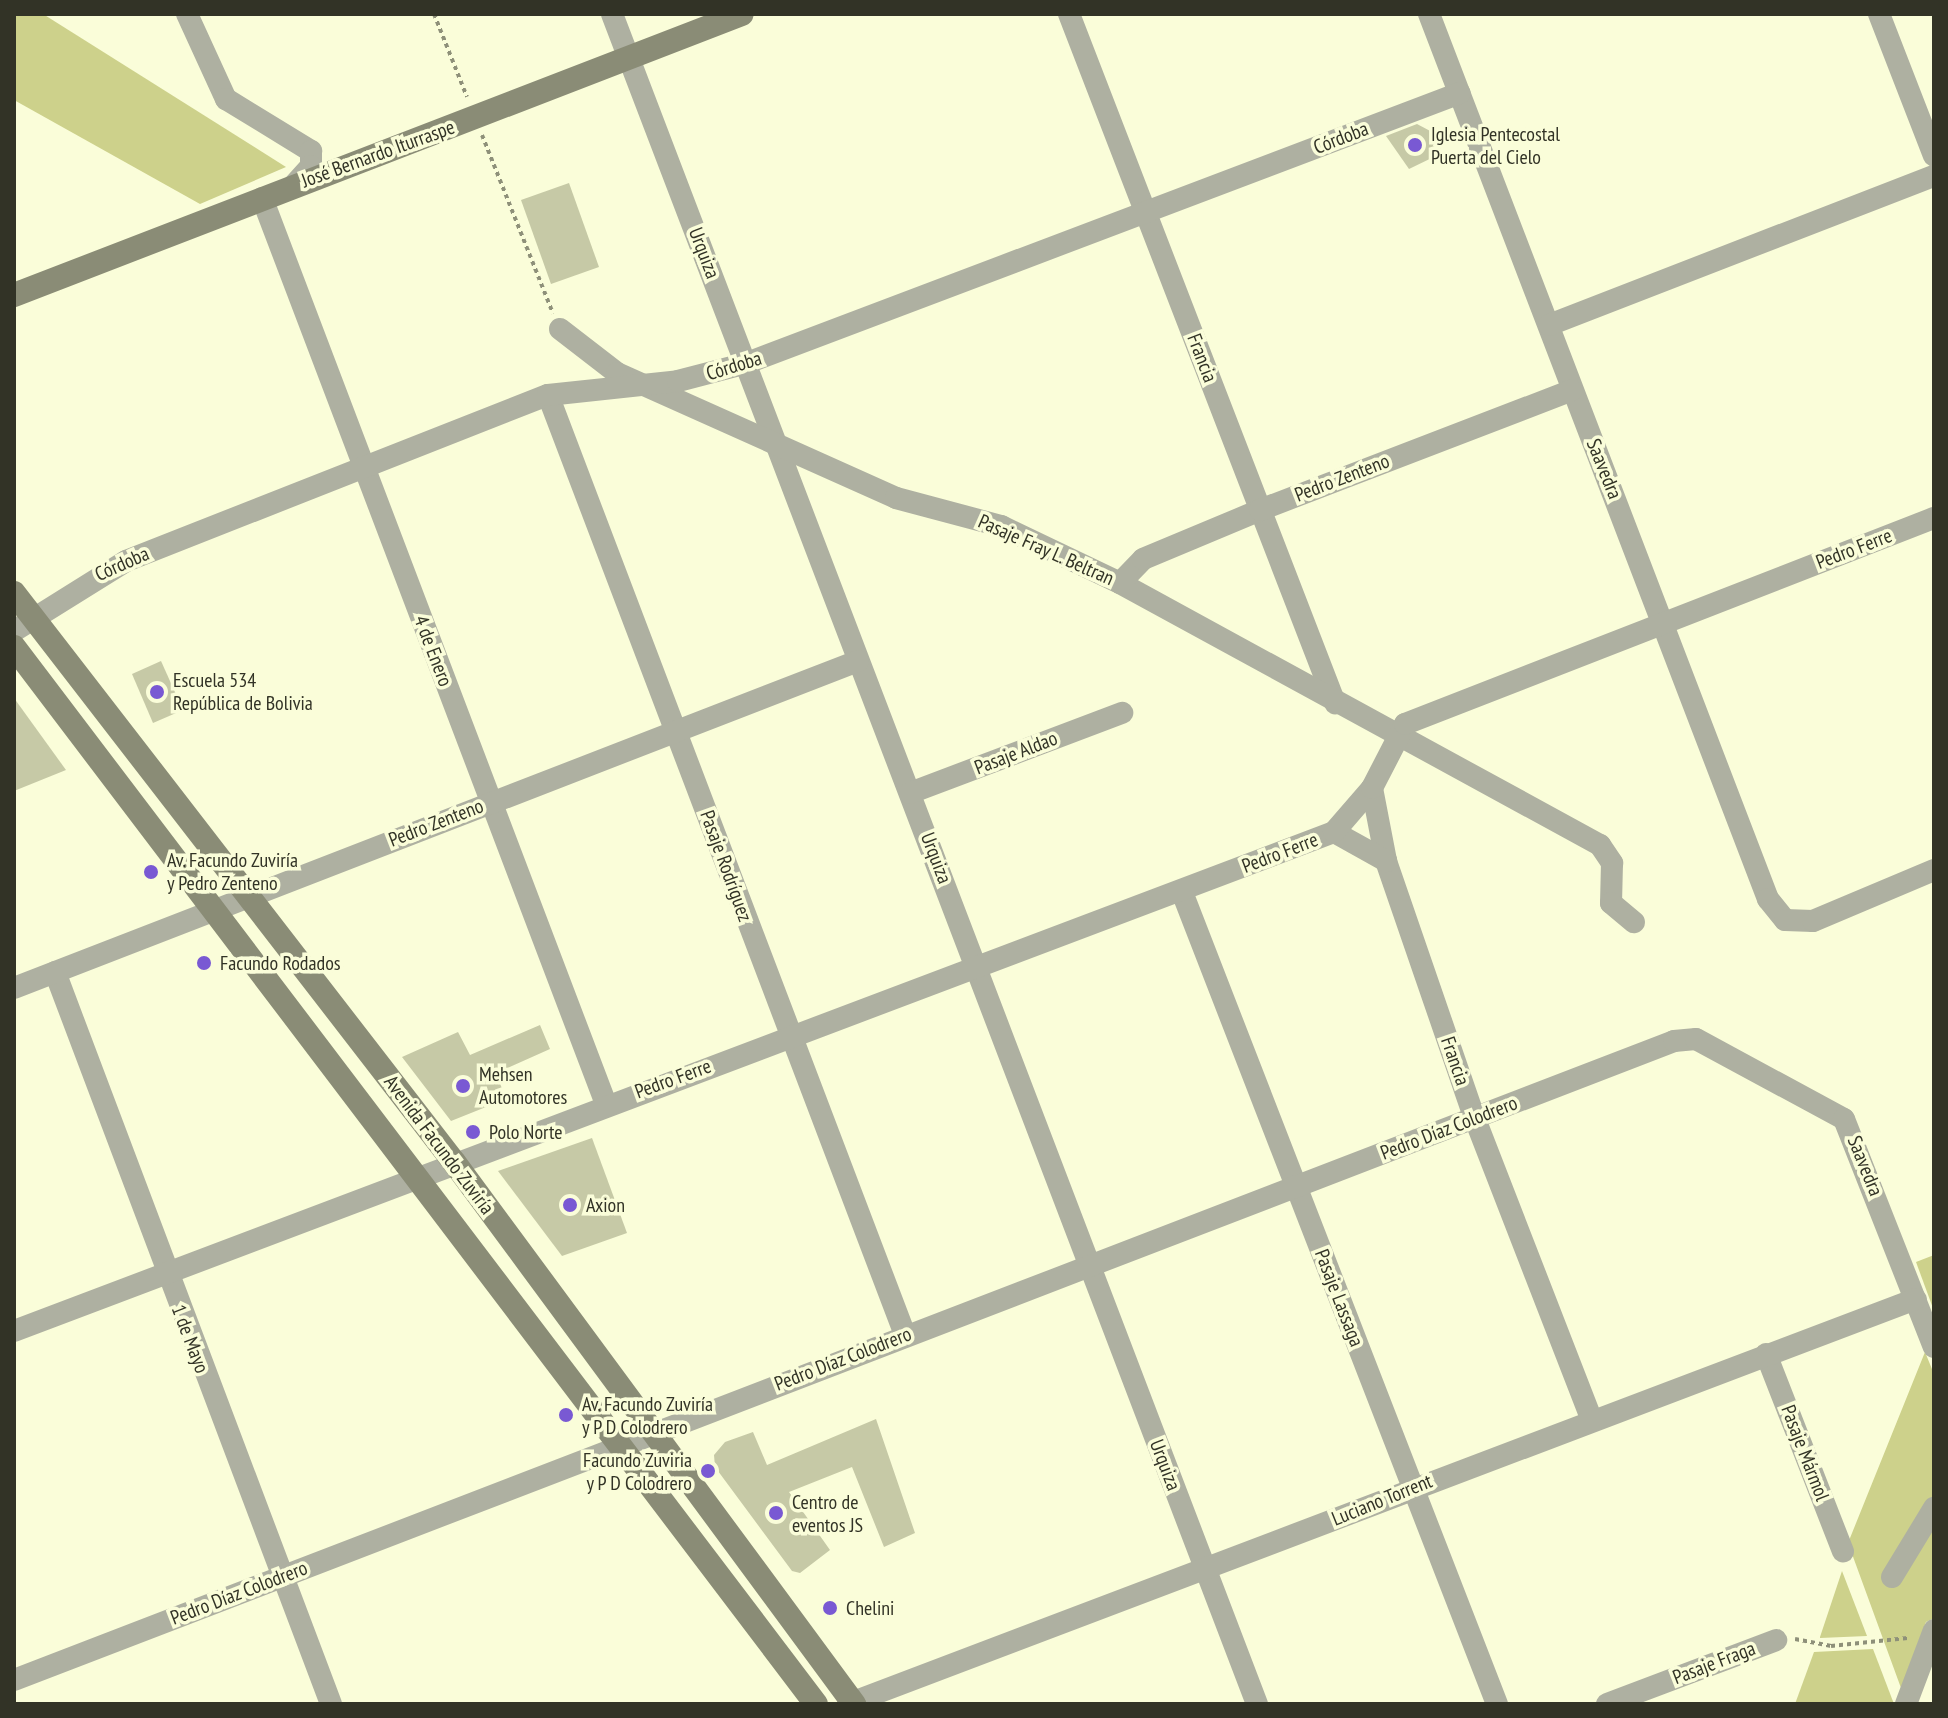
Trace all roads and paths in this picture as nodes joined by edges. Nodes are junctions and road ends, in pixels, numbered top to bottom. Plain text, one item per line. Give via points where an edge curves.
1 (187, 14) edge
2 (434, 14) edge
3 (612, 14) edge
4 (742, 14) edge
5 (1069, 14) edge
6 (1879, 14) edge
7 (1434, 15) edge
8 (628, 57) junction
9 (1460, 93) junction
10 (475, 118) junction
11 (1934, 156) edge
12 (1934, 176) edge
13 (293, 186) junction
14 (262, 198) junction
15 (1145, 212) junction
16 (14, 295) edge
17 (1549, 325) junction
18 (560, 329) joint
19 (747, 363) junction
20 (645, 381) junction
21 (1572, 390) junction
22 (548, 395) junction
23 (778, 444) junction
24 (362, 468) junction
25 (1260, 510) junction
26 (1934, 518) edge
27 (1120, 583) junction
28 (14, 593) edge
29 (1665, 623) junction
30 (24, 624) edge
31 (14, 647) edge
32 (858, 661) junction
33 (1335, 703) junction
34 (1122, 713) dead end
35 (675, 730) junction
36 (1396, 734) junction
37 (1372, 788) junction
38 (910, 793) junction
39 (492, 801) junction
40 (1334, 832) junction
41 (1386, 861) junction
42 (1934, 870) edge
43 (1182, 892) junction
44 (248, 896) junction
45 (217, 907) junction
46 (1634, 922) dead end
47 (977, 966) junction
48 (55, 972) junction
49 (14, 988) edge
50 (789, 1036) junction
51 (1674, 1041) joint
52 (606, 1104) junction
53 (1475, 1119) junction
54 (454, 1162) junction
55 (421, 1175) junction
56 (1295, 1187) junction
57 (1088, 1268) junction
58 (164, 1271) junction
59 (1916, 1299) junction
60 (14, 1331) edge
61 (905, 1335) junction
62 (1934, 1347) edge
63 (1766, 1354) junction
64 (1591, 1418) junction
65 (651, 1431) junction
66 (623, 1442) junction
67 (1413, 1488) junction
68 (1934, 1508) edge
69 (1843, 1552) dead end
70 (1206, 1570) junction
71 (281, 1577) junction
72 (1892, 1577) dead end
73 (1934, 1630) edge
74 (1776, 1640) joint
75 (14, 1680) edge
76 (852, 1703) edge
77 (331, 1704) edge
78 (816, 1704) edge
79 (1257, 1704) edge
80 (1497, 1704) edge
81 (1607, 1704) edge
82 (1906, 1704) edge

1 - 13 street via 226,99 311,151 311,166
2 - 10 path
3 - 8 street, Urquiza
4 - 8 main road, José Bernardo Iturraspe
5 - 15 street, Francia
6 - 11 street
7 - 9 street, Saavedra
8 - 10 main road, José Bernardo Iturraspe
8 - 19 street, Urquiza
9 - 15 street, Córdoba
9 - 17 street, Saavedra
10 - 13 main road, José Bernardo Iturraspe
10 - 18 path
12 - 17 street
13 - 14 main road, José Bernardo Iturraspe
14 - 16 main road, José Bernardo Iturraspe
14 - 24 street, 4 de Enero
15 - 19 street, Córdoba
15 - 25 street, Francia
17 - 21 street, Saavedra
18 - 20 street, Pasaje Fray L. Beltran via 593,359
19 - 20 street, Córdoba via 678,381
19 - 23 street, Urquiza
20 - 22 street, Córdoba
20 - 23 street, Pasaje Fray L. Beltran
21 - 25 street, Pedro Zenteno
21 - 29 street, Saavedra
22 - 24 street, Córdoba
22 - 35 street, Pasaje Rodríguez
23 - 27 street, Pasaje Fray L. Beltran via 896,498 1001,526
23 - 32 street, Urquiza
24 - 30 street, Córdoba via 126,561
24 - 39 street, 4 de Enero
25 - 27 street, Pedro Zenteno via 1143,559
25 - 33 street, Francia
26 - 29 street, Pedro Ferre
27 - 33 street, Pasaje Fray L. Beltran
28 - 30 main road, Avenida Facundo Zuviría
29 - 36 street, Pedro Ferre via 1416,718
29 - 42 street, Saavedra via 1768,899 1785,920 1813,921
30 - 44 main road, Avenida Facundo Zuviría
31 - 45 main road, Avenida Facundo Zuviría
32 - 35 street, Pedro Zenteno
32 - 38 street, Urquiza
33 - 36 street, Pasaje Fray L. Beltran
34 - 38 street, Pasaje Aldao
35 - 39 street, Pedro Zenteno
35 - 50 street, Pasaje Rodríguez
36 - 37 street, Pedro Ferre
36 - 46 street, Pasaje Fray L. Beltran via 1609,852 1606,892
37 - 40 street, Pedro Ferre
37 - 41 street, Francia
38 - 47 street, Urquiza
39 - 44 street, Pedro Zenteno
39 - 52 street, 4 de Enero
40 - 41 street, Pedro Ferre
40 - 43 street, Pedro Ferre
41 - 53 street, Francia
43 - 47 street, Pedro Ferre
43 - 56 street, Pasaje Lassaga
44 - 45 street, Pedro Zenteno
44 - 54 main road, Avenida Facundo Zuviría
45 - 48 street, Pedro Zenteno
45 - 55 main road, Avenida Facundo Zuviría
47 - 50 street, Pedro Ferre
47 - 57 street, Urquiza
48 - 49 street, Pedro Zenteno
48 - 58 street, 1 de Mayo
50 - 52 street, Pedro Ferre
50 - 61 street, Pasaje Rodríguez
51 - 53 street, Pedro Díaz Colodrero
51 - 59 street, Saavedra via 1696,1039 1844,1119
52 - 54 street, Pedro Ferre
53 - 56 street, Pedro Díaz Colodrero
53 - 64 street, Francia
54 - 55 street, Pedro Ferre
54 - 65 main road, Avenida Facundo Zuviría
55 - 58 street, Pedro Ferre
55 - 66 main road, Avenida Facundo Zuviría
56 - 57 street, Pedro Díaz Colodrero
56 - 67 street, Pasaje Lassaga
57 - 61 street, Pedro Díaz Colodrero
57 - 70 street, Urquiza
58 - 60 street, Pedro Ferre
58 - 71 street, 1 de Mayo
59 - 62 street, Saavedra
59 - 63 street, Luciano Torrent
61 - 65 street, Pedro Díaz Colodrero
63 - 64 street, Luciano Torrent
63 - 69 street, Pasaje Mármol
64 - 67 street, Luciano Torrent
65 - 66 street, Pedro Díaz Colodrero
65 - 76 main road, Avenida Facundo Zuviría
66 - 71 street, Pedro Díaz Colodrero
66 - 78 main road, Avenida Facundo Zuviría
67 - 70 street, Luciano Torrent
67 - 80 street, Pasaje Lassaga
68 - 72 street
70 - 76 street, Luciano Torrent
70 - 79 street, Urquiza
71 - 75 street, Pedro Díaz Colodrero
71 - 77 street, 1 de Mayo
73 - 74 path via 1831,1646
73 - 82 street
74 - 81 street, Pasaje Fraga

